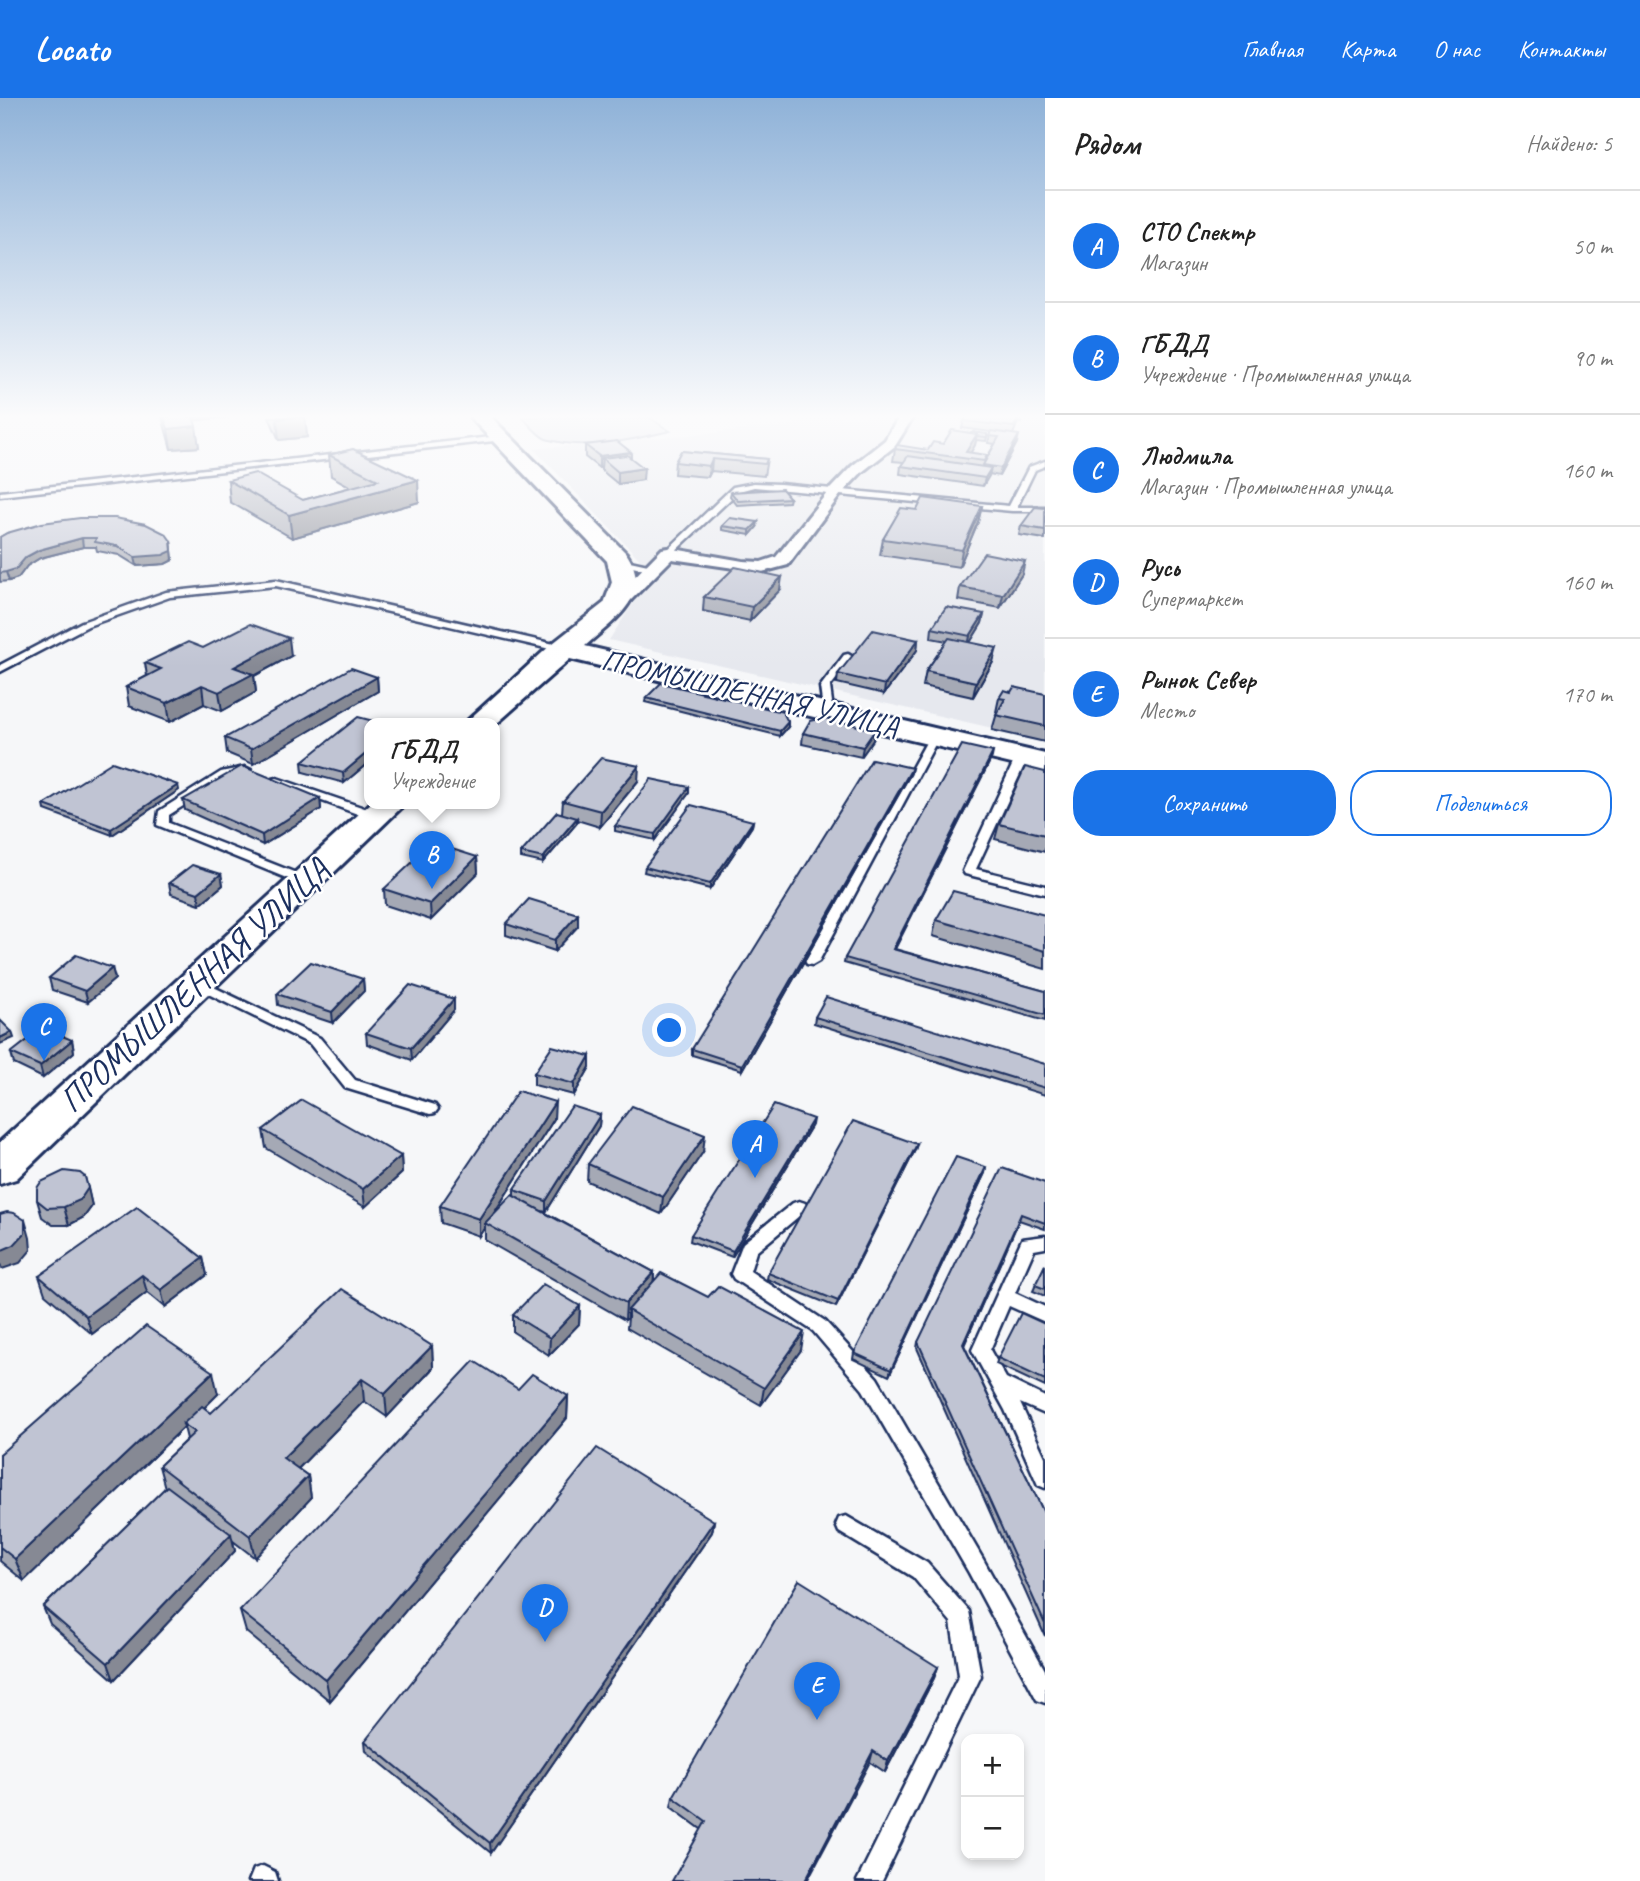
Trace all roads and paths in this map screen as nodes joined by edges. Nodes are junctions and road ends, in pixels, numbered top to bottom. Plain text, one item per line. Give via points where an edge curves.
1 (561, 500) edge
2 (724, 500) edge
3 (829, 500) edge
4 (926, 500) edge
5 (1016, 500) edge
6 (1012, 509) junction
7 (1045, 509) edge
8 (668, 553) junction
9 (617, 558) junction
10 (654, 569) junction
11 (614, 607) junction
12 (563, 649) junction
13 (848, 657) edge
14 (0, 669) edge
15 (822, 710) junction
16 (487, 718) edge
17 (934, 737) junction
18 (1033, 760) edge
19 (257, 774) edge
20 (271, 779) edge
21 (364, 805) edge
22 (382, 810) edge
23 (305, 881) junction
24 (1045, 890) edge
25 (813, 961) dead end
26 (197, 983) junction
27 (430, 1109) dead end
28 (0, 1168) edge
29 (799, 1206) dead end
30 (1045, 1242) edge
31 (1004, 1296) junction
32 (1045, 1315) edge
33 (999, 1383) junction
34 (1045, 1406) edge
35 (1045, 1479) edge
36 (846, 1525) dead end
37 (1045, 1692) edge
38 (869, 1881) edge

1 - 9 main road
2 - 8 lane
3 - 8 street via 782,561 743,566
4 - 6 lane
5 - 6 lane
6 - 7 lane
8 - 10 street
9 - 10 lane
9 - 11 main road via 626,580
10 - 11 street
11 - 12 main road
12 - 14 lane via 276,583 169,594 85,624
12 - 15 main road, ПРОМЫШЛЕННАЯ УЛИЦА
12 - 16 main road, ПРОМЫШЛЕННАЯ УЛИЦА
13 - 15 lane via 825,687 827,702
15 - 17 main road, ПРОМЫШЛЕННАЯ УЛИЦА
17 - 18 main road, ПРОМЫШЛЕННАЯ УЛИЦА
17 - 25 lane
18 - 24 lane via 969,871
19 - 23 lane via 244,770 225,774 163,814 163,825
20 - 21 lane
22 - 23 main road, ПРОМЫШЛЕННАЯ УЛИЦА
23 - 26 main road, ПРОМЫШЛЕННАЯ УЛИЦА
26 - 27 lane via 314,1041 350,1084
26 - 28 main road, ПРОМЫШЛЕННАЯ УЛИЦА
29 - 37 lane via 749,1248 740,1274 819,1326 870,1384
30 - 31 lane via 1028,1244
31 - 32 lane
31 - 33 lane via 981,1350
33 - 34 lane
33 - 35 lane
36 - 38 lane via 920,1570 961,1618 970,1676

